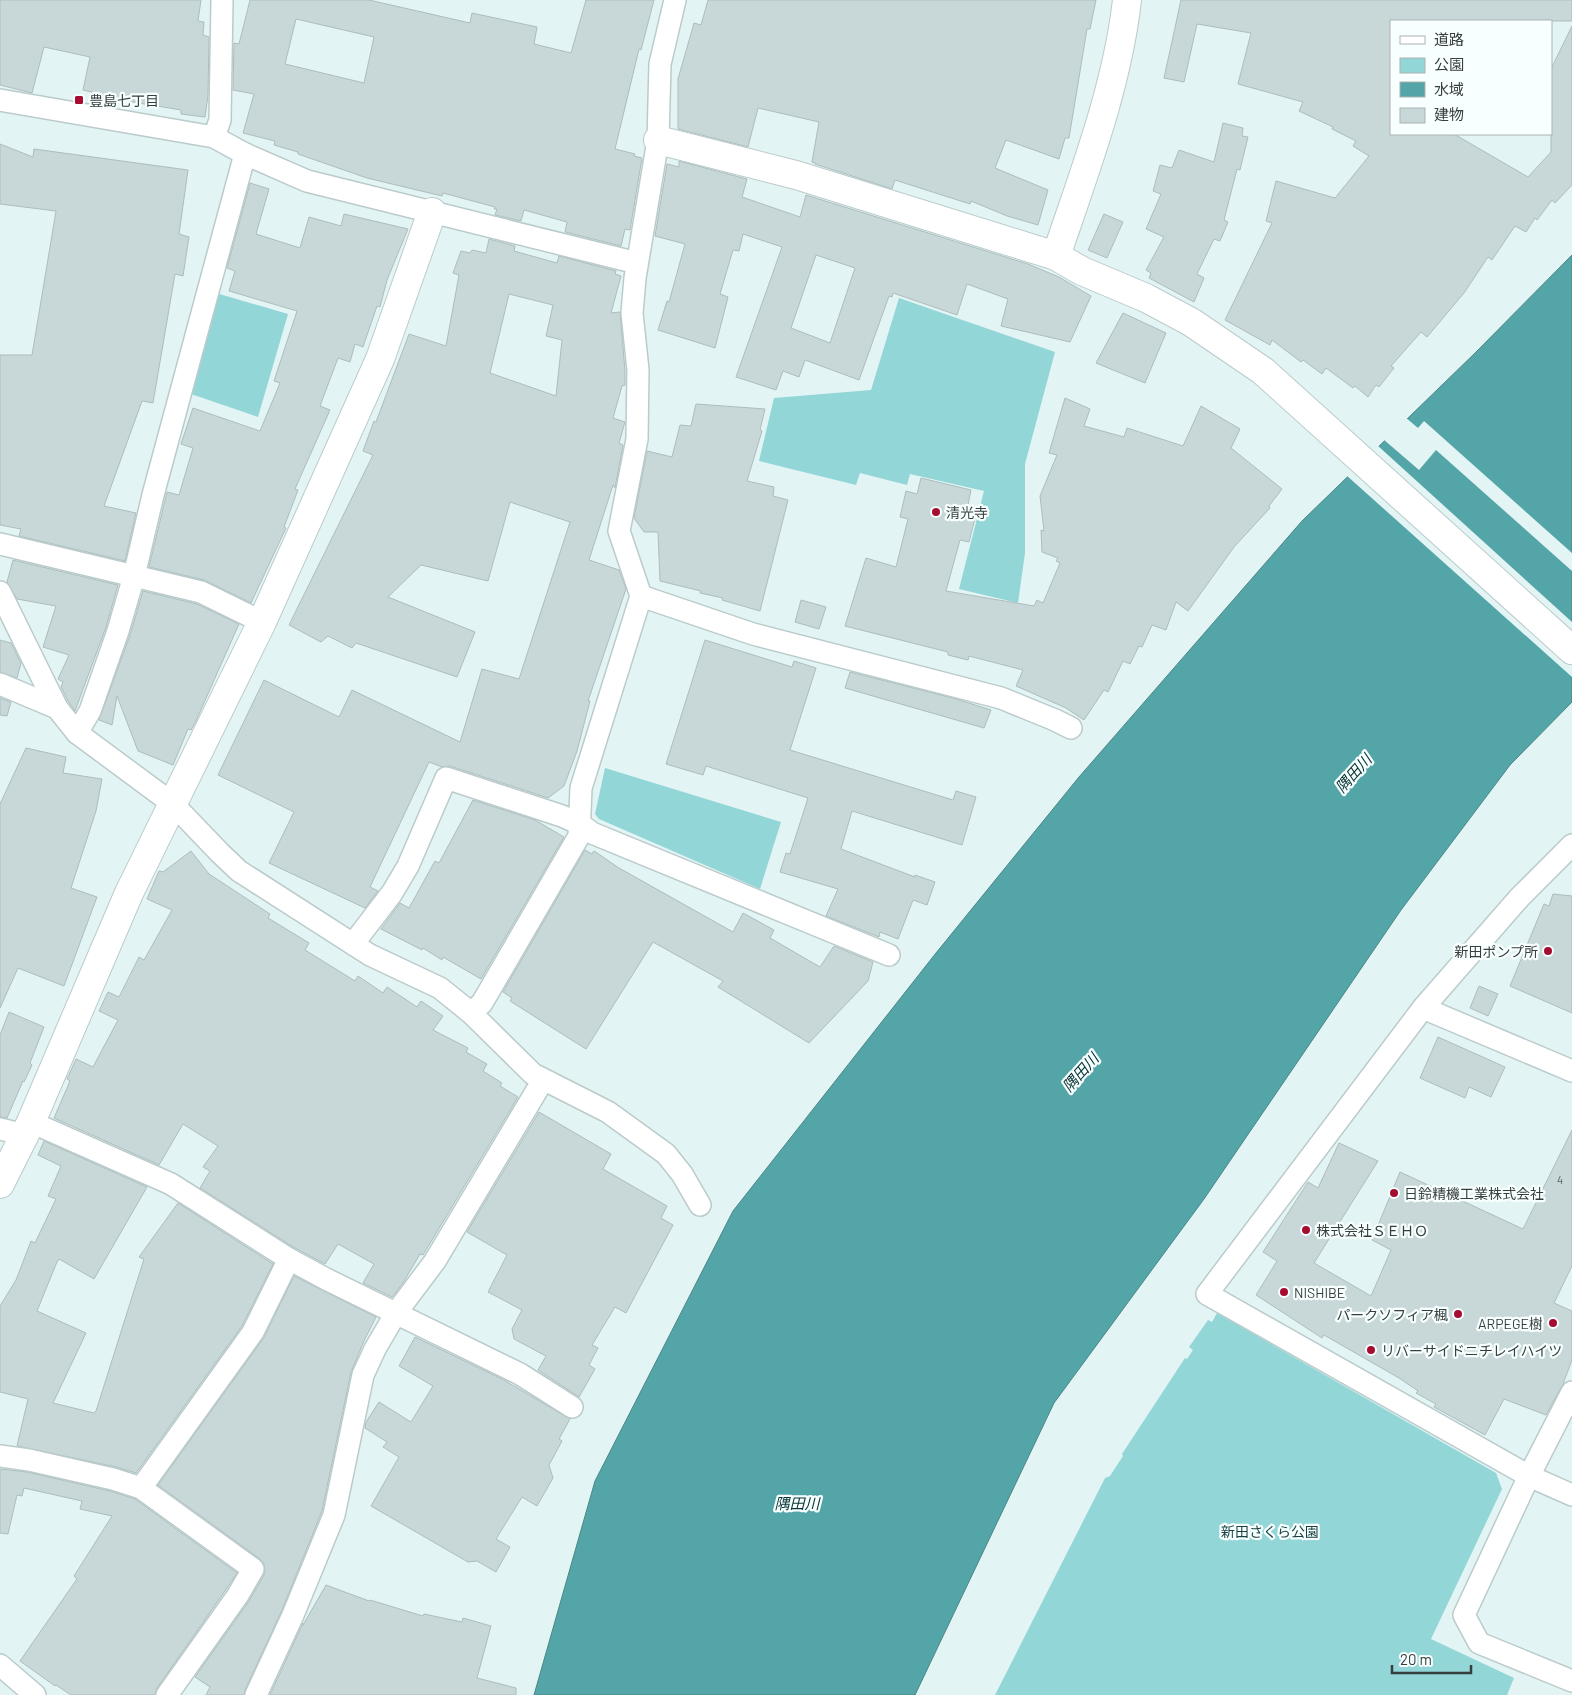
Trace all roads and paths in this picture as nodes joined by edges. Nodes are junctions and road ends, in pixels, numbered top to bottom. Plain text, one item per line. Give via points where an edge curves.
1 (222, 0) edge
2 (675, 0) edge
3 (1127, 0) edge
4 (0, 100) edge
5 (214, 137) junction
6 (658, 140) junction
7 (245, 154) junction
8 (432, 212) junction
9 (1056, 256) junction
10 (638, 263) junction
11 (0, 544) edge
12 (134, 576) junction
13 (0, 592) edge
14 (641, 596) junction
15 (262, 622) junction
16 (1572, 650) edge
17 (0, 684) edge
18 (57, 708) junction
19 (1070, 728) dead end
20 (77, 733) junction
21 (173, 804) junction
22 (580, 824) junction
23 (1572, 845) edge
24 (353, 944) junction
25 (889, 955) dead end
26 (1424, 1008) junction
27 (470, 1013) junction
28 (1572, 1071) edge
29 (543, 1080) junction
30 (19, 1128) edge
31 (0, 1184) edge
32 (700, 1205) dead end
33 (289, 1259) junction
34 (396, 1314) junction
35 (1572, 1392) edge
36 (572, 1407) dead end
37 (0, 1456) edge
38 (1528, 1476) junction
39 (141, 1488) junction
40 (1572, 1495) edge
41 (0, 1665) edge
42 (1572, 1681) edge
43 (35, 1695) edge
44 (167, 1695) edge
45 (256, 1695) edge

1 - 5 street via 220,120
2 - 6 street via 660,64
3 - 9 street via 1102,118
4 - 5 street
5 - 7 street
6 - 9 street via 796,176
6 - 10 street
7 - 8 street via 307,181
7 - 12 street via 155,486
8 - 10 street
8 - 15 street via 380,359
9 - 16 street via 1191,322 1263,371
10 - 14 street via 632,313 638,370 638,439 620,531
11 - 12 street
12 - 15 street via 201,592
12 - 20 street via 90,711
13 - 18 street
14 - 19 street via 753,634 1000,698
14 - 22 street via 581,788
15 - 21 street
17 - 18 street
18 - 20 street
20 - 21 street
21 - 24 street via 239,871
21 - 30 street
22 - 24 street via 446,778 408,866
22 - 25 street via 592,832
22 - 27 street via 579,836 482,1003
23 - 26 street via 1520,897
24 - 27 street via 440,988
26 - 28 street
26 - 38 street via 1207,1294
27 - 29 street via 532,1074
29 - 32 street via 608,1112 666,1154
29 - 34 street via 435,1261
30 - 31 street
30 - 33 street via 171,1184
33 - 34 street
33 - 39 street via 253,1332
34 - 36 street via 520,1374
34 - 45 street via 363,1375 334,1515
35 - 38 street
37 - 39 street via 113,1479
38 - 40 street
38 - 42 street via 1464,1616 1479,1643
39 - 44 street via 253,1569
41 - 43 street

